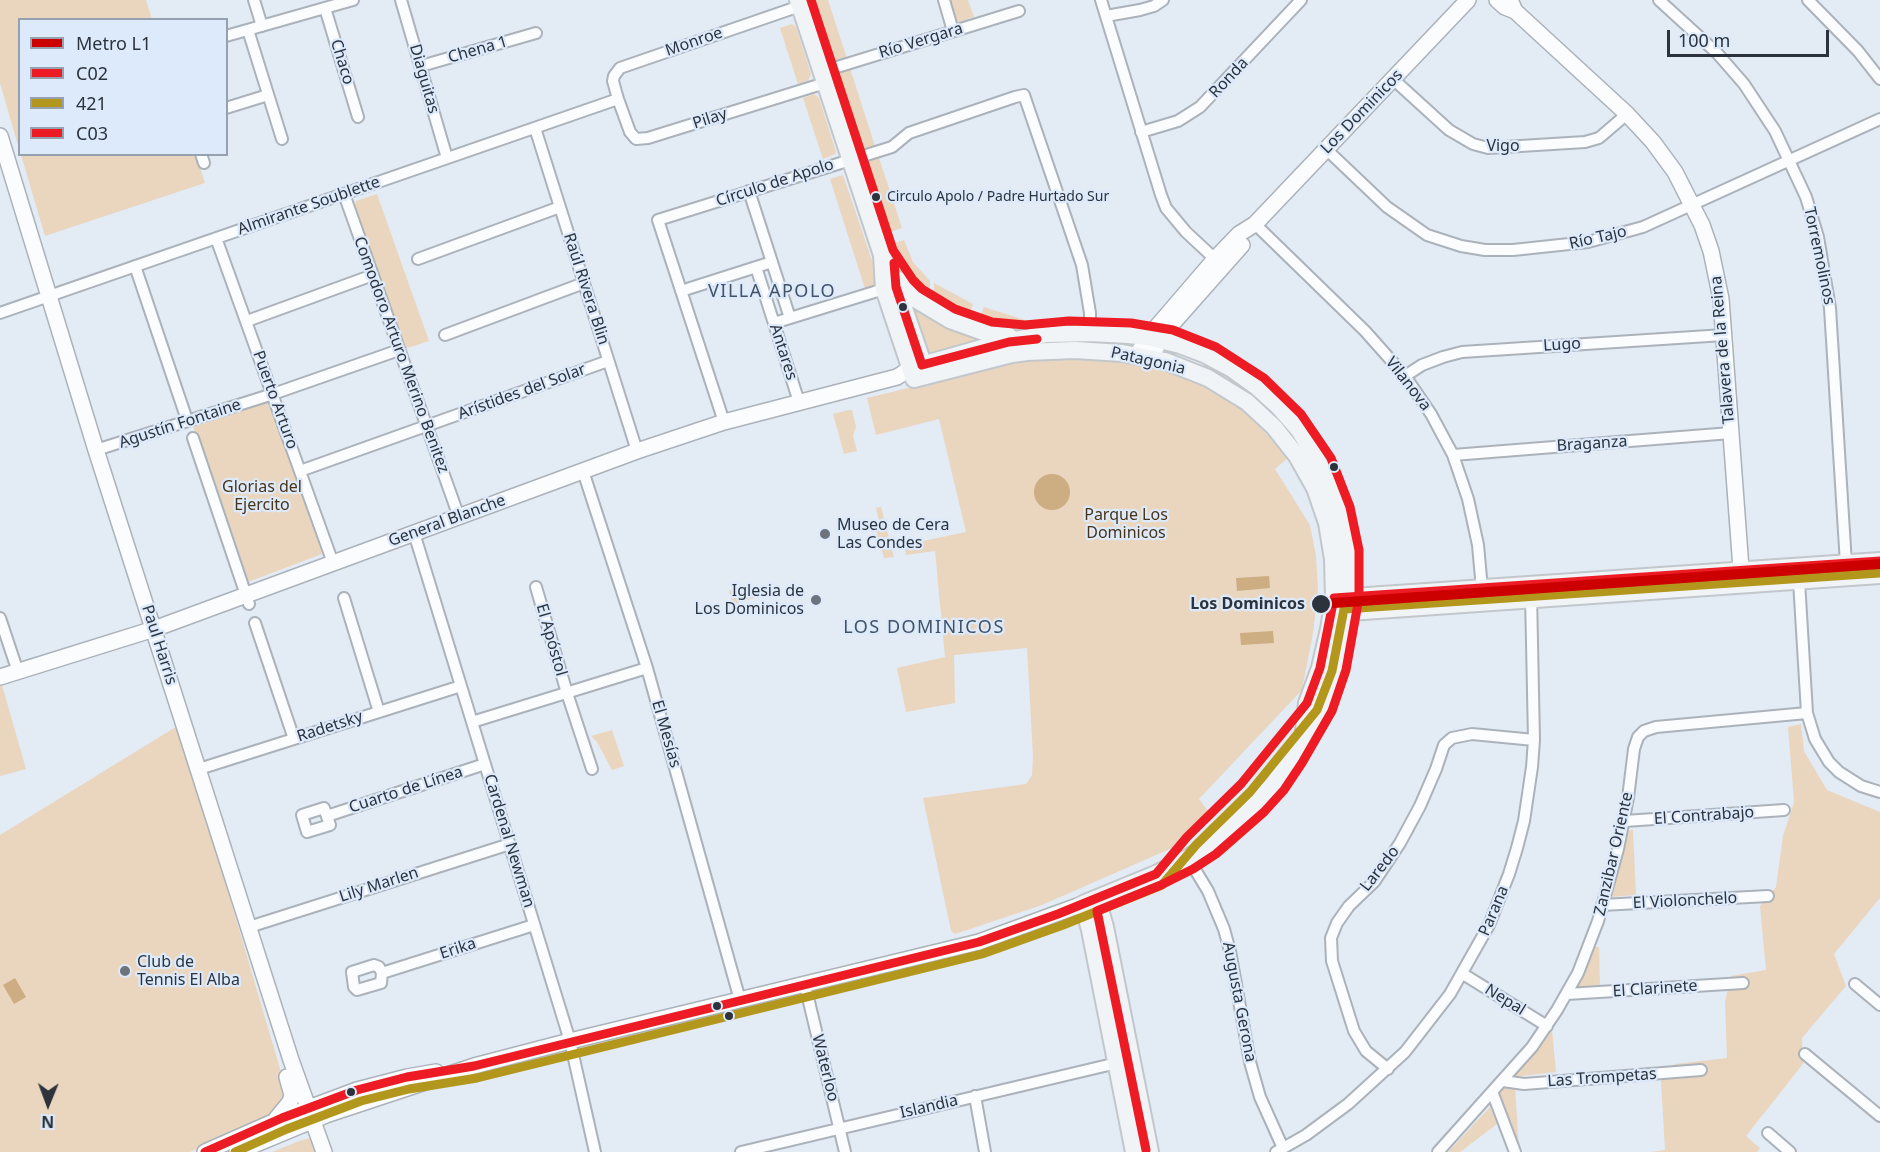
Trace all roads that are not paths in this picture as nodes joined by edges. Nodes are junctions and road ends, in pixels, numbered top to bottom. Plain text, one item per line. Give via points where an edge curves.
1 (254, 0) edge
2 (353, 0) edge
3 (401, 0) edge
4 (944, 0) edge
5 (1101, 0) edge
6 (1163, 0) edge
7 (1301, 0) edge
8 (1468, 0) edge
9 (1497, 0) edge
10 (1659, 0) edge
11 (1808, 0) edge
12 (799, 3) edge
13 (1513, 5) edge
14 (325, 8) junction
15 (1019, 11) dead end
16 (1106, 16) junction
17 (262, 26) junction
18 (248, 30) junction
19 (953, 31) junction
20 (536, 33) dead end
21 (228, 35) edge
22 (421, 66) junction
23 (823, 78) junction
24 (1393, 79) junction
25 (1880, 79) edge
26 (268, 95) junction
27 (618, 99) junction
28 (228, 107) edge
29 (1627, 114) junction
30 (358, 117) dead end
31 (1880, 119) edge
32 (535, 128) junction
33 (1141, 132) junction
34 (0, 136) edge
35 (282, 139) dead end
36 (1326, 149) junction
37 (447, 158) junction
38 (850, 159) junction
39 (1790, 161) junction
40 (749, 191) junction
41 (344, 194) junction
42 (1694, 205) junction
43 (560, 207) junction
44 (1255, 224) junction
45 (216, 238) junction
46 (882, 255) junction
47 (418, 259) dead end
48 (1215, 259) junction
49 (772, 262) junction
50 (135, 266) junction
51 (756, 267) junction
52 (373, 275) junction
53 (584, 283) junction
54 (884, 289) junction
55 (681, 291) junction
56 (48, 297) junction
57 (0, 313) edge
58 (790, 318) junction
59 (247, 321) junction
60 (774, 323) junction
61 (1090, 333) junction
62 (1724, 335) junction
63 (445, 336) dead end
64 (1025, 337) junction
65 (1154, 338) junction
66 (399, 350) junction
67 (1144, 356) junction
68 (608, 361) junction
69 (915, 373) junction
70 (1405, 376) junction
71 (273, 394) junction
72 (799, 402) junction
73 (185, 414) dead end
74 (724, 422) junction
75 (426, 426) junction
76 (1731, 434) junction
77 (193, 438) dead end
78 (96, 450) junction
79 (637, 451) junction
80 (1453, 455) junction
81 (300, 471) junction
82 (583, 471) junction
83 (459, 517) junction
84 (414, 533) junction
85 (1880, 561) edge
86 (333, 563) junction
87 (1846, 564) junction
88 (1880, 575) edge
89 (1742, 578) junction
90 (1799, 581) junction
91 (536, 587) dead end
92 (1482, 589) junction
93 (1533, 593) junction
94 (344, 598) dead end
95 (247, 600) junction
96 (1339, 606) junction
97 (0, 618) edge
98 (255, 623) dead end
99 (154, 628) junction
100 (647, 668) junction
101 (18, 672) junction
102 (0, 677) edge
103 (461, 686) junction
104 (567, 693) junction
105 (379, 712) junction
106 (1807, 712) junction
107 (472, 722) junction
108 (294, 739) junction
109 (1534, 740) junction
110 (485, 764) junction
111 (199, 769) junction
112 (592, 769) dead end
113 (1880, 792) edge
114 (1785, 810) dead end
115 (327, 816) dead end
116 (1624, 821) junction
117 (510, 844) junction
118 (1188, 858) junction
119 (1767, 896) dead end
120 (1090, 902) junction
121 (1602, 905) junction
122 (534, 925) junction
123 (249, 927) junction
124 (382, 973) dead end
125 (1463, 974) junction
126 (1743, 983) dead end
127 (1856, 984) dead end
128 (805, 985) junction
129 (1567, 994) junction
130 (740, 1000) junction
131 (1880, 1005) edge
132 (1548, 1026) junction
133 (570, 1041) junction
134 (1804, 1054) dead end
135 (291, 1060) junction
136 (1117, 1063) junction
137 (1388, 1070) junction
138 (1701, 1070) dead end
139 (1503, 1081) junction
140 (1493, 1094) junction
141 (975, 1096) junction
142 (310, 1115) junction
143 (1880, 1116) edge
144 (273, 1123) junction
145 (840, 1128) junction
146 (1768, 1133) dead end
147 (265, 1145) edge
148 (233, 1146) edge
149 (1280, 1150) edge
150 (204, 1152) edge
151 (216, 1152) edge
152 (324, 1152) edge
153 (595, 1152) edge
154 (741, 1152) edge
155 (845, 1152) edge
156 (985, 1152) edge
157 (1134, 1152) edge
158 (1150, 1152) edge
159 (1438, 1152) edge
160 (1515, 1152) edge
161 (1790, 1152) edge

1 - 17 street
2 - 14 street
3 - 22 street, Diaguitas
4 - 19 street
5 - 16 street
6 - 16 street via 1140,10
7 - 33 street, Ronda via 1200,107 1178,121
8 - 24 street, Los Dominicos
9 - 13 street, Talavera de la Reina via 1505,7
10 - 39 street, Torremolinos via 1717,53 1744,84
11 - 25 street
12 - 23 main road
12 - 27 street, Monroe via 620,68 613,81
13 - 29 street, Talavera de la Reina
14 - 17 street
14 - 30 street, Chaco
15 - 19 street, Río Vergara
16 - 33 street
17 - 18 street
18 - 21 street
18 - 26 street
19 - 23 street, Río Vergara
20 - 22 street, Chena 1
22 - 37 street, Diaguitas
23 - 27 street, Pilay via 648,138 636,139 630,132
23 - 38 main road
24 - 29 street, Vigo via 1449,130 1488,148 1585,142 1599,138
24 - 36 street, Los Dominicos
26 - 28 street
26 - 35 street
27 - 32 street, Almirante Soublette
29 - 42 street, Talavera de la Reina via 1665,156
31 - 39 street, Río Tajo
32 - 37 street, Almirante Soublette
32 - 43 street, Raúl Rivera Blin
33 - 48 street via 1166,208
34 - 56 street, Paul Harris
36 - 42 street, Río Tajo via 1402,218 1435,238 1472,248 1513,250 1588,242 1643,226
36 - 44 street, Los Dominicos
37 - 41 street, Almirante Soublette
38 - 40 street, Círculo de Apolo
38 - 46 main road
38 - 61 street, Círculo de Apolo via 892,147 909,133 1024,95 1082,265
39 - 42 street, Río Tajo
39 - 87 street, Torremolinos via 1812,216 1828,287
40 - 49 street, Antares
40 - 55 street, Círculo de Apolo via 658,220
41 - 45 street, Almirante Soublette
41 - 52 street, Comodoro Arturo Merino Benitez
42 - 62 street, Talavera de la Reina via 1714,262
43 - 47 street
43 - 53 street, Raúl Rivera Blin
44 - 48 street, Los Dominicos via 1239,234
44 - 65 street, Los Dominicos via 1247,240
44 - 70 street, Vilanova
45 - 50 street, Almirante Soublette
45 - 59 street, Puerto Arturo
46 - 54 main road
46 - 64 main road via 904,288 928,308 972,329
46 - 69 main road via 903,305
48 - 65 street, Los Dominicos
49 - 51 street
49 - 58 street, Antares
50 - 56 street, Almirante Soublette
50 - 73 street
51 - 55 street
51 - 60 street, Antares
52 - 59 street
52 - 66 street, Comodoro Arturo Merino Benitez
53 - 63 street
53 - 68 street, Raúl Rivera Blin
54 - 58 street
54 - 69 main road
55 - 74 street, Círculo de Apolo
56 - 57 street, Almirante Soublette
56 - 78 street, Paul Harris
58 - 60 street
59 - 71 street, Puerto Arturo
60 - 72 street, Antares
61 - 64 main road, Patagonia
61 - 65 main road, Patagonia
62 - 70 street, Lugo via 1462,352 1422,365
62 - 76 street, Talavera de la Reina
64 - 69 main road, Patagonia
65 - 67 street, Los Dominicos
65 - 96 main road, Patagonia via 1204,354 1239,374 1263,392 1299,430 1325,473 1339,510 1347,551
66 - 71 street, Agustín Fontaine
66 - 75 street, Comodoro Arturo Merino Benitez
67 - 69 main road, Patagonia via 1075,350 1028,352
67 - 96 main road, Patagonia via 1192,370 1232,392 1268,421 1292,448 1311,480 1327,523
68 - 75 street, Arístides del Solar
68 - 79 street, Raúl Rivera Blin
69 - 72 street, General Blanche
70 - 80 street, Vilanova
71 - 78 street, Agustín Fontaine
71 - 81 street, Puerto Arturo
72 - 74 street, General Blanche
74 - 79 street, General Blanche
75 - 81 street, Arístides del Solar
75 - 83 street, Comodoro Arturo Merino Benitez
76 - 80 street, Braganza
76 - 89 street, Talavera de la Reina
77 - 95 street
78 - 99 street, Paul Harris
79 - 82 street, General Blanche
80 - 92 street, Vilanova via 1474,522
81 - 86 street, Puerto Arturo
82 - 83 street, General Blanche
82 - 100 street, El Mesías
83 - 84 street, General Blanche
84 - 86 street, General Blanche
84 - 103 street, Cardenal Newman
85 - 87 main road
86 - 95 street, General Blanche
87 - 89 main road
88 - 90 main road
89 - 90 main road
89 - 93 main road
90 - 106 street
91 - 104 street, El Apóstol
92 - 93 main road
92 - 96 main road
93 - 96 main road
93 - 109 street, Parana
94 - 105 street
95 - 99 street, General Blanche
96 - 118 main road via 1307,703 1304,735 1292,758 1255,804
97 - 101 street
98 - 108 street
99 - 101 street, General Blanche
99 - 111 street, Paul Harris
100 - 104 street, El Apóstol
100 - 130 street, El Mesías
101 - 102 street, General Blanche
103 - 105 street, Radetsky
103 - 107 street, Cardenal Newman
104 - 107 street, El Apóstol
104 - 112 street
105 - 108 street, Radetsky
106 - 113 street via 1815,739 1829,762 1851,780
106 - 116 street, Zanzibar Oriente via 1644,731 1634,749
107 - 110 street, Cardenal Newman
108 - 111 street, Radetsky
109 - 125 street, Parana via 1529,794 1512,866 1489,925
109 - 137 street, Laredo via 1472,734 1452,738 1444,745 1401,843 1374,882 1337,923 1331,939 1332,961 1354,1031 1366,1051
110 - 115 street, Cuarto de Línea
110 - 117 street, Cardenal Newman
111 - 123 street, Paul Harris
114 - 116 street, El Contrabajo
116 - 121 street, Zanzibar Oriente
117 - 122 street, Cardenal Newman
117 - 123 street, Lily Marlen
118 - 120 main road
118 - 149 street, Augusta Gerona via 1224,928 1250,1062
119 - 121 street, El Violonchelo
120 - 128 street via 979,942
120 - 136 main road
120 - 158 main road via 1105,927
121 - 129 street, Zanzibar Oriente via 1588,951
122 - 124 street, Erika
122 - 133 street, Cardenal Newman
123 - 135 street, Paul Harris
125 - 132 street, Nepal
125 - 137 street, Parana via 1421,1033
126 - 129 street, El Clarinete
127 - 131 street
128 - 130 street
128 - 145 street, Waterloo
129 - 132 street, Zanzibar Oriente
130 - 133 street
132 - 139 street, Zanzibar Oriente
133 - 142 street
133 - 153 street, Cardenal Newman
134 - 143 street
135 - 142 street, Paul Harris
135 - 144 street via 287,1071 292,1095
136 - 141 street, Islandia
136 - 157 main road
137 - 149 street, Parana via 1348,1104
138 - 139 street, Las Trompetas via 1524,1084
139 - 140 street, Zanzibar Oriente
140 - 159 street, Zanzibar Oriente
140 - 160 street
141 - 145 street, Islandia
141 - 156 street
142 - 144 street
142 - 147 street
142 - 152 street, Paul Harris
144 - 148 street
145 - 154 street, Islandia
145 - 155 street, Waterloo
146 - 161 street
147 - 148 street
148 - 150 street
148 - 151 street

